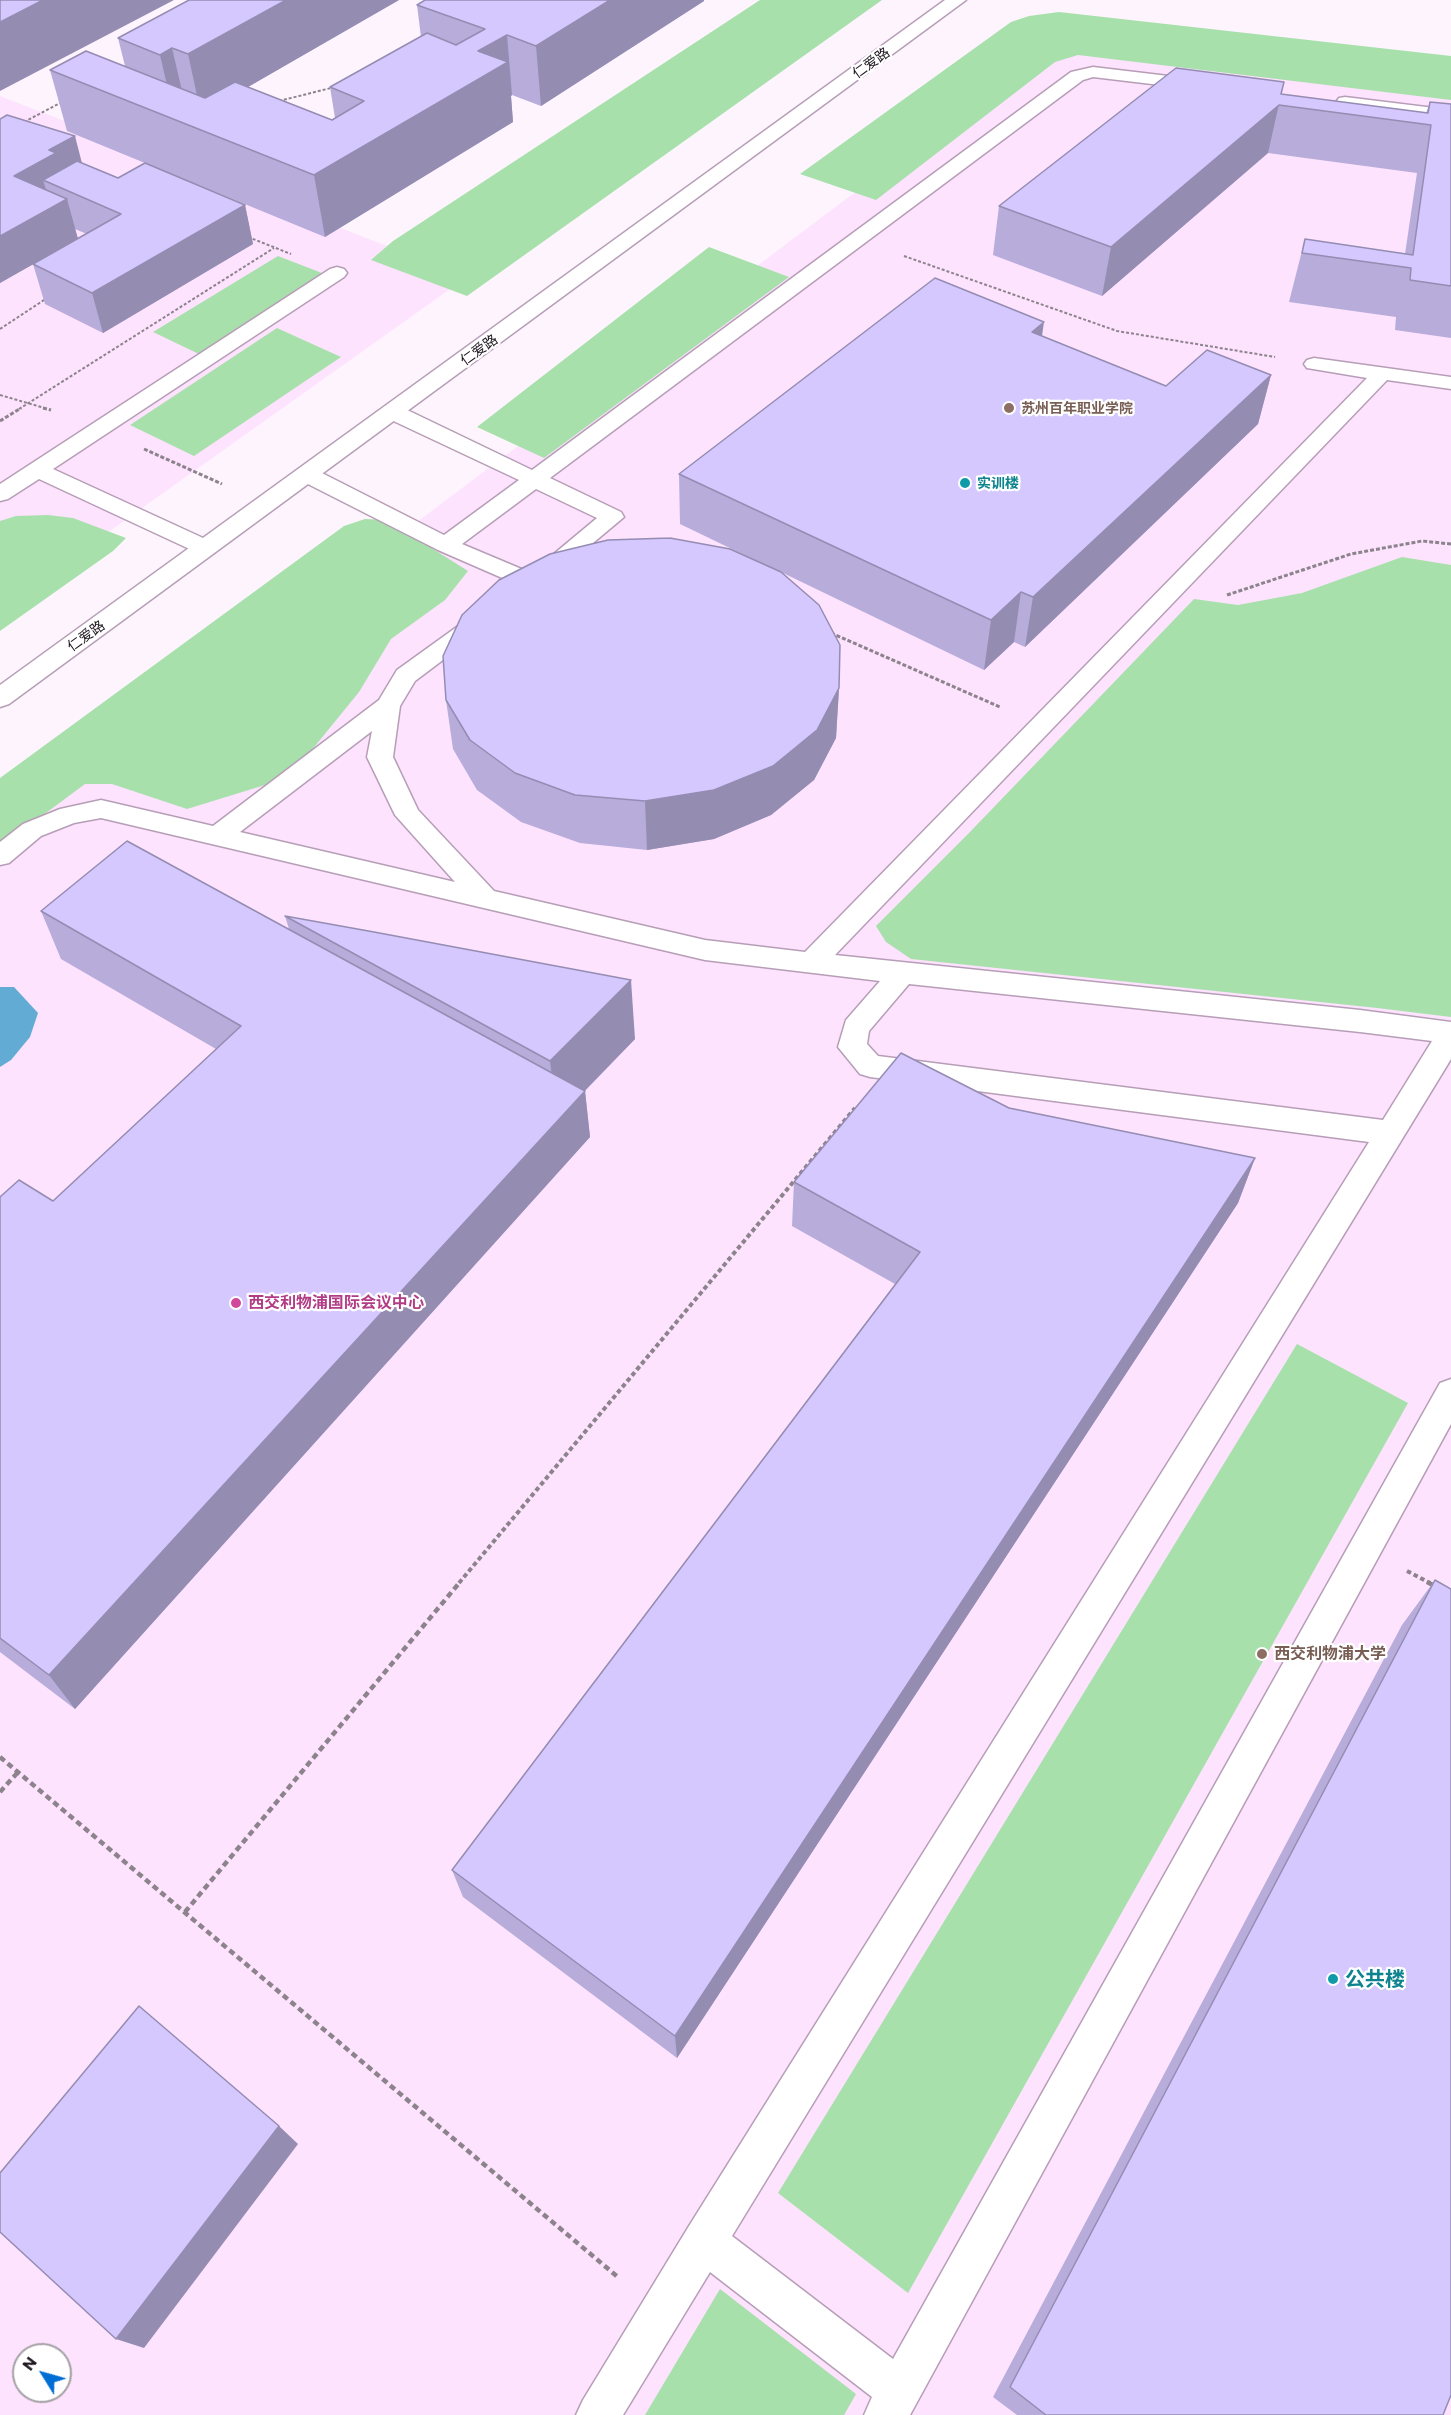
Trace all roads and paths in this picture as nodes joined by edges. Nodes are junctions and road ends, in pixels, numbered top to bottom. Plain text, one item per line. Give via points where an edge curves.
1 (957, 0) edge
2 (344, 85) edge
3 (1220, 87) edge
4 (70, 98) edge
5 (1324, 100) edge
6 (277, 101) edge
7 (1451, 115) edge
8 (23, 123) edge
9 (244, 235) dead end
10 (858, 240) junction
11 (275, 248) junction
12 (337, 273) joint
13 (52, 294) edge
14 (0, 329) edge
15 (1314, 364) joint
16 (1383, 373) junction
17 (1451, 383) edge
18 (393, 412) junction
19 (0, 421) edge
20 (38, 470) junction
21 (308, 475) junction
22 (536, 480) junction
23 (0, 494) edge
24 (1451, 543) edge
25 (446, 545) junction
26 (206, 548) junction
27 (531, 582) junction
28 (1176, 587) junction
29 (512, 597) edge
30 (493, 611) edge
31 (823, 630) edge
32 (0, 698) edge
33 (388, 706) junction
34 (1042, 726) junction
35 (217, 836) junction
36 (0, 856) edge
37 (486, 898) junction
38 (811, 963) junction
39 (902, 973) junction
40 (1451, 1034) edge
41 (888, 1069) junction
42 (1391, 1133) junction
43 (1451, 1393) edge
44 (0, 1757) edge
45 (18, 1772) junction
46 (0, 1792) edge
47 (185, 1912) junction
48 (704, 2241) junction
49 (661, 2313) junction
50 (892, 2403) edge
51 (598, 2415) edge

1 - 18 main road, 仁爱路
2 - 6 path
3 - 10 lane via 1094,72 1077,76
4 - 8 path
5 - 7 lane
9 - 11 path
10 - 15 path via 1117,331
10 - 22 lane
11 - 12 path
11 - 19 path
12 - 20 lane
13 - 14 path
15 - 16 lane
16 - 17 lane
16 - 28 lane
18 - 21 main road, 仁爱路
18 - 22 lane
20 - 23 lane
20 - 26 lane
21 - 25 lane
21 - 26 main road, 仁爱路
22 - 25 lane
22 - 27 lane via 613,518
24 - 28 path via 1422,541 1352,554 1229,595
25 - 27 lane
26 - 32 main road, 仁爱路
27 - 29 lane
28 - 34 lane
30 - 33 lane via 406,676
31 - 34 path
33 - 35 lane
33 - 37 lane via 380,757 408,815
34 - 38 lane
35 - 36 lane via 101,809 69,815 32,830
35 - 37 lane
37 - 38 lane via 705,950
38 - 39 lane
39 - 40 lane
39 - 41 lane via 856,1028 852,1047 870,1066
40 - 42 lane
41 - 42 lane
41 - 47 path
42 - 48 lane
43 - 50 lane
44 - 45 path
45 - 46 path
45 - 47 path
47 - 49 path
48 - 49 lane
48 - 50 lane
49 - 51 lane

